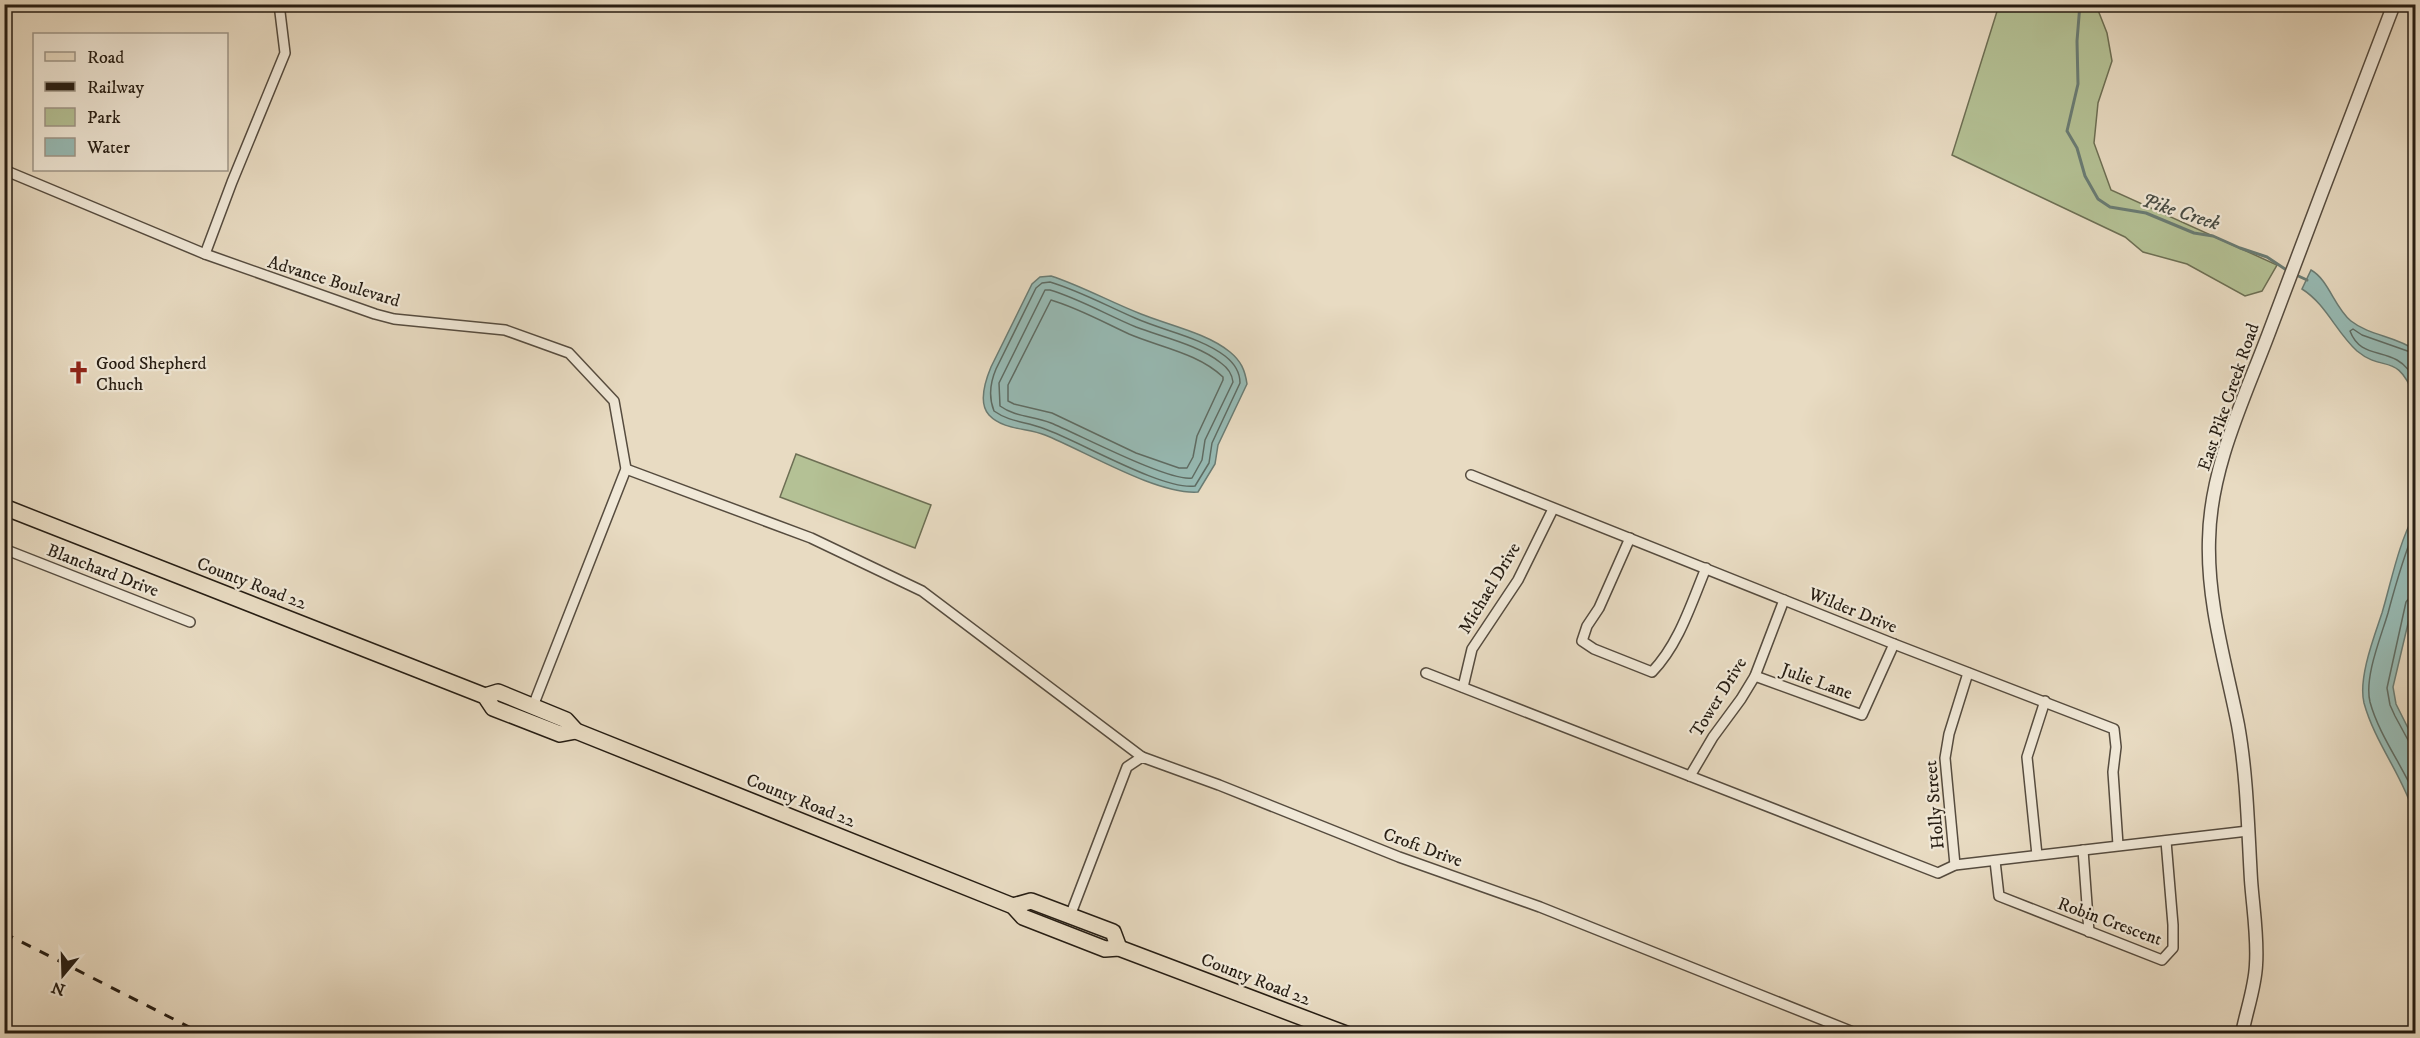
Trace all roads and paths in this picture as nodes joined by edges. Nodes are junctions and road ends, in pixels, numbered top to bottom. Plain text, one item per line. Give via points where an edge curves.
1 (279, 4) edge
2 (2394, 4) edge
3 (4, 170) edge
4 (205, 254) junction
5 (626, 469) junction
6 (1471, 475) dead end
7 (4, 507) edge
8 (1553, 509) junction
9 (1630, 537) junction
10 (4, 549) edge
11 (1706, 568) junction
12 (1784, 600) junction
13 (190, 622) dead end
14 (1894, 644) junction
15 (1426, 673) dead end
16 (1968, 673) junction
17 (1755, 676) junction
18 (1463, 687) junction
19 (484, 696) junction
20 (2045, 701) junction
21 (533, 706) junction
22 (576, 731) junction
23 (1142, 757) junction
24 (1689, 776) junction
25 (2248, 831) junction
26 (2166, 841) junction
27 (2118, 845) junction
28 (2083, 850) junction
29 (2037, 855) junction
30 (1995, 861) junction
31 (1955, 865) junction
32 (1012, 906) junction
33 (1070, 916) junction
34 (2089, 932) junction
35 (1119, 948) junction
36 (1346, 1034) edge
37 (1858, 1034) edge
38 (2242, 1034) edge

1 - 4 street via 285,53
2 - 25 street, East Pike Creek Road via 2289,276 2217,479 2208,538 2209,577 2239,733
3 - 4 street, Advance Boulevard
4 - 5 street, Advance Boulevard via 375,314 505,330 569,353 615,401
5 - 21 street
5 - 23 street, Croft Drive via 811,538 922,591
6 - 8 street, Wilder Drive
7 - 19 main road, County Road 22
8 - 9 street, Wilder Drive
8 - 18 street, Michael Drive via 1518,579 1472,648
9 - 11 street, Wilder Drive
9 - 11 street via 1582,641 1594,649 1652,672 1683,624
10 - 13 street, Blanchard Drive
11 - 12 street, Wilder Drive
12 - 14 street, Wilder Drive
12 - 17 street, Tower Drive
14 - 16 street, Wilder Drive
14 - 17 street, Julie Lane via 1862,715
15 - 18 street
16 - 20 street, Wilder Drive
16 - 31 street, Holly Street via 1945,758
17 - 24 street, Tower Drive
18 - 24 street
19 - 21 main road, County Road 22 via 498,692
19 - 22 main road, County Road 22 via 493,708 560,734
20 - 27 street, Wilder Drive via 2115,729 2113,772
20 - 29 street via 2027,757
21 - 22 main road, County Road 22 via 566,720
22 - 32 main road, County Road 22
23 - 33 street via 1127,767
23 - 37 street, Croft Drive
24 - 31 street via 1938,873
25 - 26 street
25 - 38 street, East Pike Creek Road via 2256,967
26 - 27 street
26 - 34 street, Robin Crescent via 2173,948 2162,960
27 - 28 street
28 - 29 street
28 - 34 street
29 - 30 street
30 - 31 street
30 - 34 street, Robin Crescent via 1999,896
32 - 33 main road, County Road 22 via 1031,902
32 - 35 main road, County Road 22 via 1023,917 1105,949
33 - 35 main road, County Road 22 via 1113,932
35 - 36 main road, County Road 22

